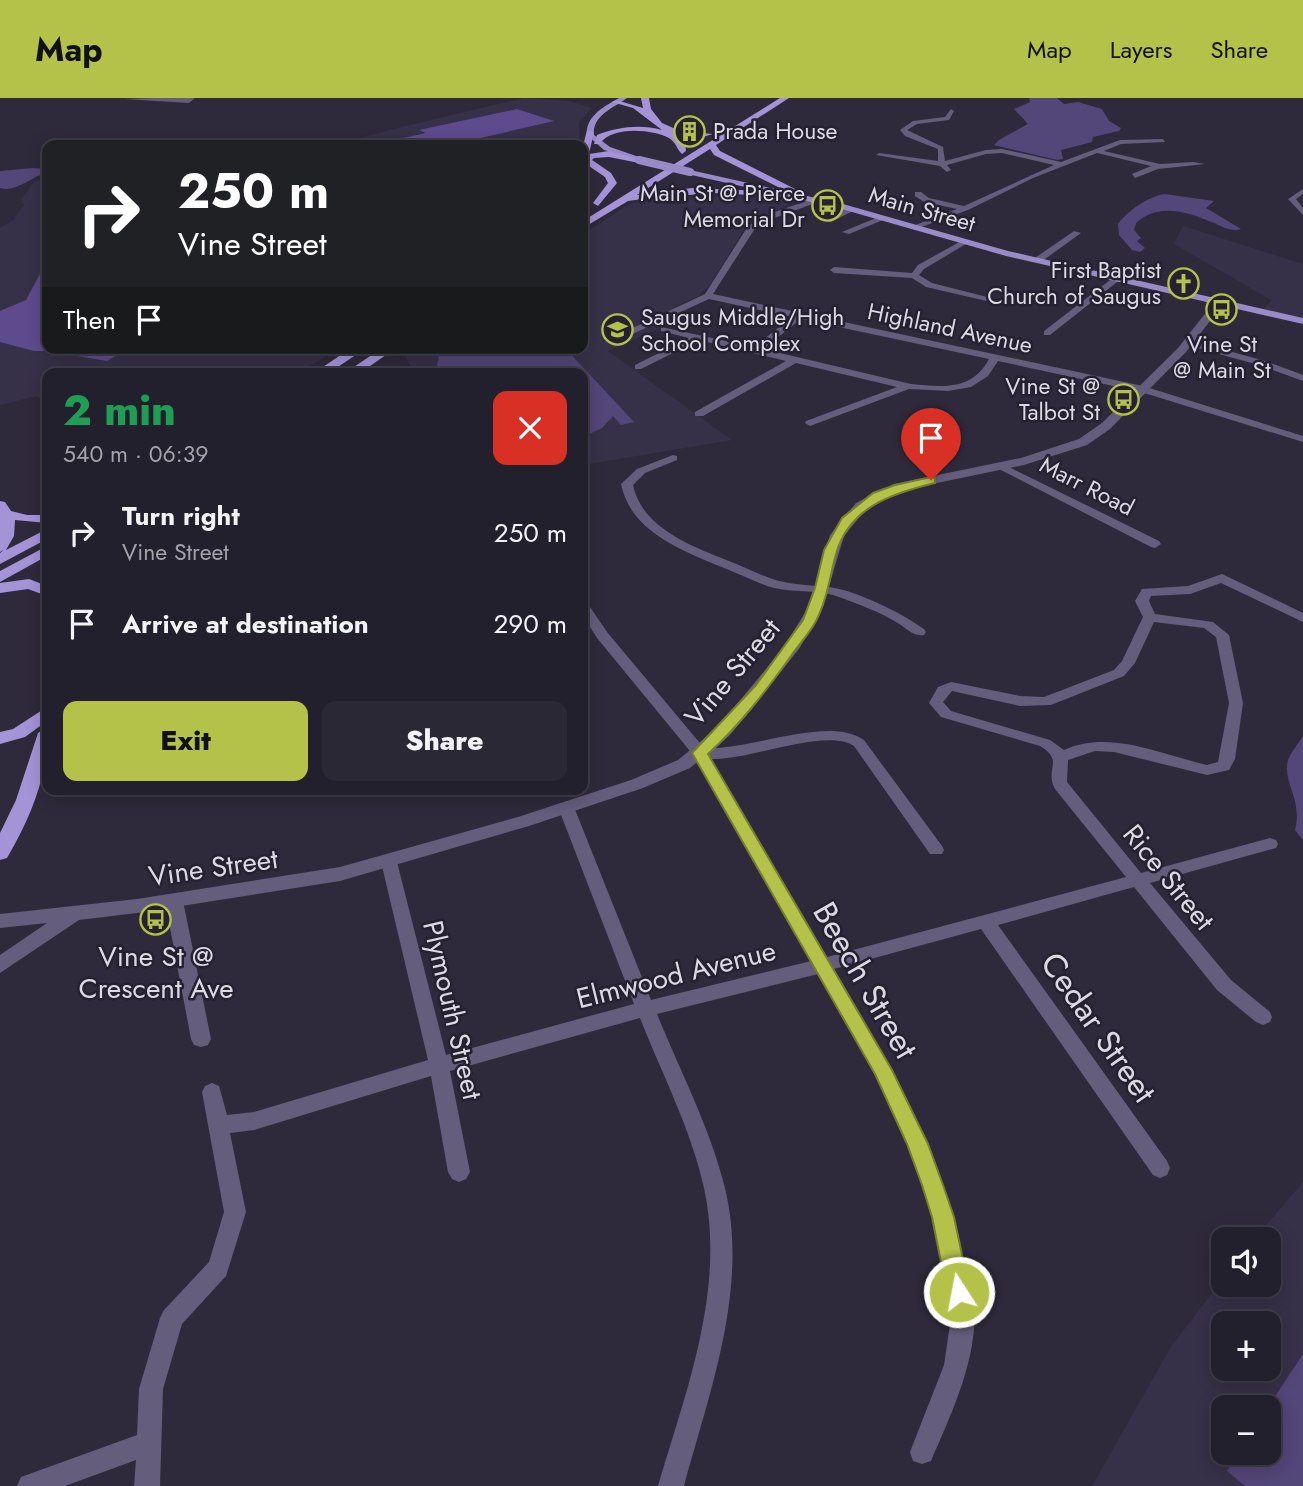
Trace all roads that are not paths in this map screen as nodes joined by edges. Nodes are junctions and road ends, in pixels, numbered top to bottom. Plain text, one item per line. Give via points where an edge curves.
1 (129, 98) edge
2 (192, 98) edge
3 (624, 98) edge
4 (645, 98) edge
5 (768, 98) edge
6 (785, 98) edge
7 (616, 102) junction
8 (951, 111) dead end
9 (653, 118) junction
10 (590, 132) junction
11 (710, 139) junction
12 (588, 140) edge
13 (1163, 141) dead end
14 (597, 142) junction
15 (682, 151) junction
16 (1097, 151) junction
17 (693, 154) junction
18 (879, 155) dead end
19 (723, 156) junction
20 (588, 160) edge
21 (639, 160) junction
22 (588, 162) edge
23 (1061, 164) junction
24 (1201, 164) dead end
25 (945, 167) junction
26 (1160, 167) junction
27 (604, 173) junction
28 (765, 176) junction
29 (1135, 176) dead end
30 (621, 177) dead end
31 (651, 181) junction
32 (728, 181) junction
33 (1303, 191) edge
34 (673, 193) junction
35 (711, 193) junction
36 (918, 194) dead end
37 (798, 196) junction
38 (815, 200) junction
39 (598, 203) junction
40 (615, 204) junction
41 (965, 208) junction
42 (588, 209) edge
43 (853, 209) junction
44 (1303, 213) edge
45 (884, 218) junction
46 (828, 220) dead end
47 (588, 222) edge
48 (916, 228) junction
49 (846, 232) dead end
50 (1077, 233) dead end
51 (963, 242) junction
52 (1038, 260) junction
53 (834, 270) dead end
54 (914, 276) junction
55 (1116, 279) junction
56 (708, 296) junction
57 (988, 300) dead end
58 (1219, 303) junction
59 (799, 316) junction
60 (1303, 321) edge
61 (664, 330) dead end
62 (1047, 333) dead end
63 (623, 335) dead end
64 (697, 337) junction
65 (1189, 343) junction
66 (755, 351) junction
67 (350, 354) edge
68 (381, 354) edge
69 (995, 357) junction
70 (794, 360) junction
71 (638, 367) dead end
72 (328, 368) edge
73 (359, 368) edge
74 (1303, 378) edge
75 (908, 387) junction
76 (1143, 389) junction
77 (699, 414) dead end
78 (810, 423) dead end
79 (1303, 439) edge
80 (673, 458) dead end
81 (1001, 466) junction
82 (4, 509) edge
83 (42, 519) edge
84 (42, 536) edge
85 (1155, 544) dead end
86 (0, 547) edge
87 (42, 553) edge
88 (0, 559) edge
89 (0, 577) edge
90 (0, 588) edge
91 (821, 588) junction
92 (42, 589) edge
93 (588, 614) edge
94 (1150, 617) junction
95 (1303, 618) edge
96 (919, 632) dead end
97 (42, 717) edge
98 (0, 738) edge
99 (42, 749) edge
100 (700, 753) junction
101 (1060, 757) junction
102 (566, 807) junction
103 (1270, 844) dead end
104 (936, 850) dead end
105 (0, 853) edge
106 (389, 862) junction
107 (1138, 880) junction
108 (174, 901) junction
109 (77, 913) junction
110 (0, 921) edge
111 (986, 922) junction
112 (0, 965) edge
113 (821, 966) junction
114 (646, 1009) junction
115 (1263, 1017) dead end
116 (201, 1039) dead end
117 (439, 1067) junction
118 (212, 1092) dead end
119 (218, 1125) junction
120 (1160, 1168) dead end
121 (459, 1172) dead end
122 (149, 1443) junction
123 (922, 1452) dead end
124 (30, 1486) edge
125 (146, 1486) edge
126 (671, 1486) edge

1 - 2 street
3 - 7 main road
4 - 9 highway
5 - 11 highway
6 - 11 highway
7 - 9 highway via 635,106
7 - 10 main road via 595,115
8 - 25 street via 947,119 903,128 907,135 941,148
9 - 11 highway via 680,136
10 - 12 highway
10 - 14 main road
11 - 15 highway
11 - 17 highway
11 - 19 highway via 714,151
13 - 16 street via 1129,141
14 - 15 highway via 611,132 649,130 674,137
14 - 21 main road, Main Street
15 - 39 highway
16 - 23 street
16 - 26 street
17 - 19 highway
17 - 31 highway
18 - 25 street
19 - 28 highway
20 - 21 highway via 603,154
21 - 32 main road, Main Street, bridge
22 - 27 highway
23 - 25 street via 998,151
23 - 41 street
24 - 26 street
26 - 29 street
27 - 30 highway
27 - 39 highway via 613,184
28 - 32 highway via 755,183
28 - 37 highway
31 - 34 highway via 654,189
31 - 40 highway
32 - 35 highway via 731,188
32 - 37 main road, Main Street
33 - 44 street via 1293,199
34 - 35 highway
34 - 40 highway
35 - 37 highway
36 - 41 street
37 - 38 main road, Main Street
38 - 43 main road, Main Street
38 - 56 street via 751,228
39 - 42 highway
40 - 47 highway
41 - 48 street
43 - 45 main road, Main Street
43 - 46 street
45 - 48 main road, Main Street
45 - 49 street
48 - 51 main road, Main Street
50 - 52 street
51 - 52 main road, Main Street
51 - 54 street
52 - 55 main road, Main Street
53 - 54 street
54 - 57 street via 929,285
55 - 58 main road, Main Street
55 - 62 street
56 - 59 street, Highland Avenue
56 - 63 street
58 - 60 main road, Main Street
58 - 65 street, Vine Street
59 - 66 street
59 - 69 street, Highland Avenue
61 - 64 street
64 - 66 street
64 - 71 street
65 - 74 street
65 - 76 street, Vine Street
66 - 70 street
67 - 72 highway
68 - 73 highway
69 - 75 street via 984,376 969,383 948,388
69 - 76 street, Highland Avenue
70 - 75 street
70 - 77 street
75 - 78 street
76 - 79 street, Highland Avenue
76 - 81 street, Vine Street via 1083,442
80 - 91 street via 641,471 627,484 630,499 664,535 763,580 801,589
81 - 85 street, Marr Road
81 - 91 street, Vine Street via 911,484 869,500 836,534
82 - 83 highway via 27,519
82 - 86 highway via 8,532
84 - 88 highway
87 - 89 highway
90 - 92 highway via 26,584
91 - 96 street via 879,608
91 - 100 street, Vine Street via 810,620 778,666
93 - 100 street, Beech Street
94 - 95 street via 1142,601 1147,592 1190,590 1222,578
94 - 101 street via 1208,625 1222,635 1236,703 1224,766 1207,770 1104,747 1076,748
94 - 101 street via 1119,673 1046,702 951,686 939,696 936,703 946,713 1045,743
97 - 98 highway via 19,733
99 - 105 highway via 26,800
100 - 102 street, Vine Street via 670,771
100 - 104 street via 757,749 826,734 850,737 859,743
100 - 113 street, Beech Street
101 - 107 street, Rice Street via 1063,789
102 - 106 street, Vine Street
102 - 114 street
103 - 107 street, Elmwood Avenue
106 - 108 street, Vine Street via 302,882
106 - 117 street, Plymouth Street
107 - 111 street, Elmwood Avenue
107 - 115 street, Rice Street via 1224,985
108 - 109 street, Vine Street
108 - 116 street
109 - 110 street, Vine Street
109 - 112 street, Vine Street
111 - 113 street, Elmwood Avenue
111 - 120 street, Cedar Street
113 - 114 street, Elmwood Avenue
113 - 123 street, Beech Street via 883,1070 918,1144 951,1249 963,1310 962,1336 952,1376
114 - 117 street, Elmwood Avenue
114 - 126 street via 706,1163 721,1234 712,1332
117 - 119 street, Elmwood Avenue via 254,1121
117 - 121 street, Plymouth Street
118 - 119 street
119 - 122 street via 235,1212 218,1268 172,1318 151,1389
122 - 124 street
122 - 125 street

